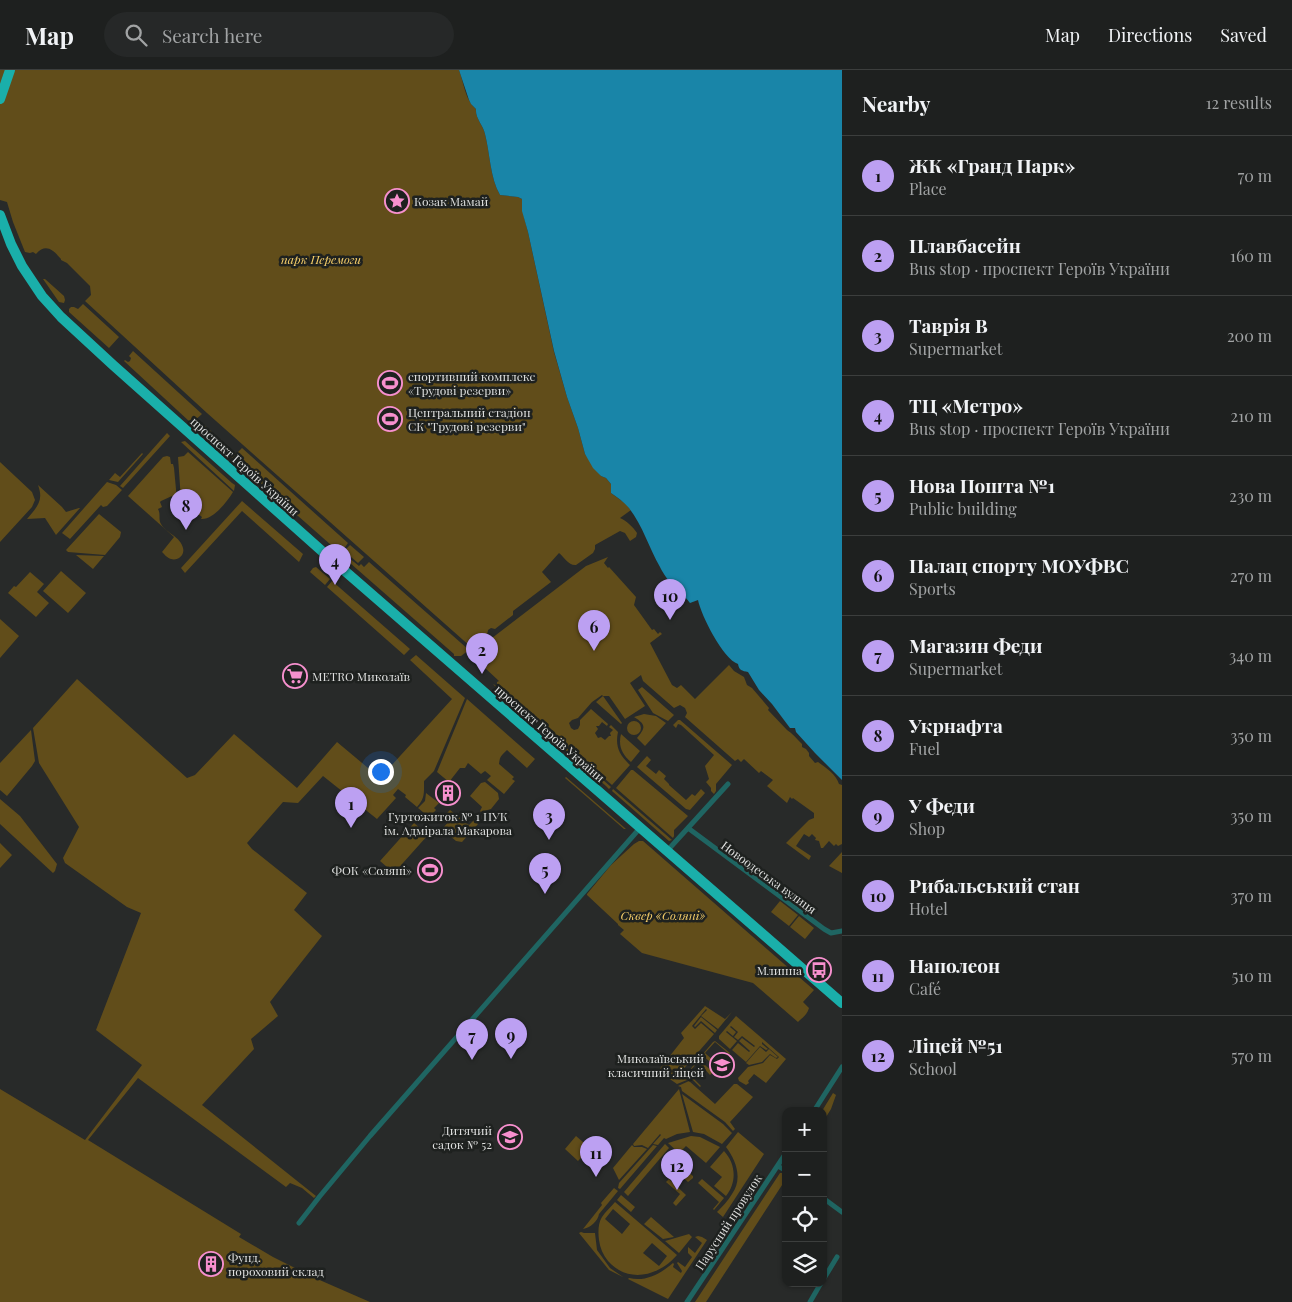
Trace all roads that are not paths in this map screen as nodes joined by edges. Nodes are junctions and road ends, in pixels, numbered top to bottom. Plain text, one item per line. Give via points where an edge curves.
1 (10, 70) edge
2 (0, 99) edge
3 (0, 218) edge
4 (728, 784) dead end
5 (640, 828) junction
6 (688, 828) junction
7 (667, 852) junction
8 (842, 931) edge
9 (842, 1003) edge
10 (842, 1067) edge
11 (817, 1107) edge
12 (782, 1160) edge
13 (778, 1166) junction
14 (782, 1168) edge
15 (827, 1201) edge
16 (842, 1212) edge
17 (299, 1223) dead end
18 (837, 1257) dead end
19 (827, 1273) edge
20 (819, 1287) edge
21 (688, 1302) edge
22 (810, 1302) edge

1 - 2 highway
3 - 5 highway, проспект Героїв України via 22,266 42,296 61,316 323,552
4 - 6 street
5 - 7 highway, проспект Героїв України
5 - 17 street via 375,1130
6 - 7 street
6 - 8 street, Новоодеська вулиця via 824,929 830,933
7 - 9 highway, проспект Героїв України
10 - 11 street
12 - 13 street, Парусний провулок
13 - 14 street
13 - 21 street, Парусний провулок
15 - 16 street
18 - 19 street
20 - 22 street

